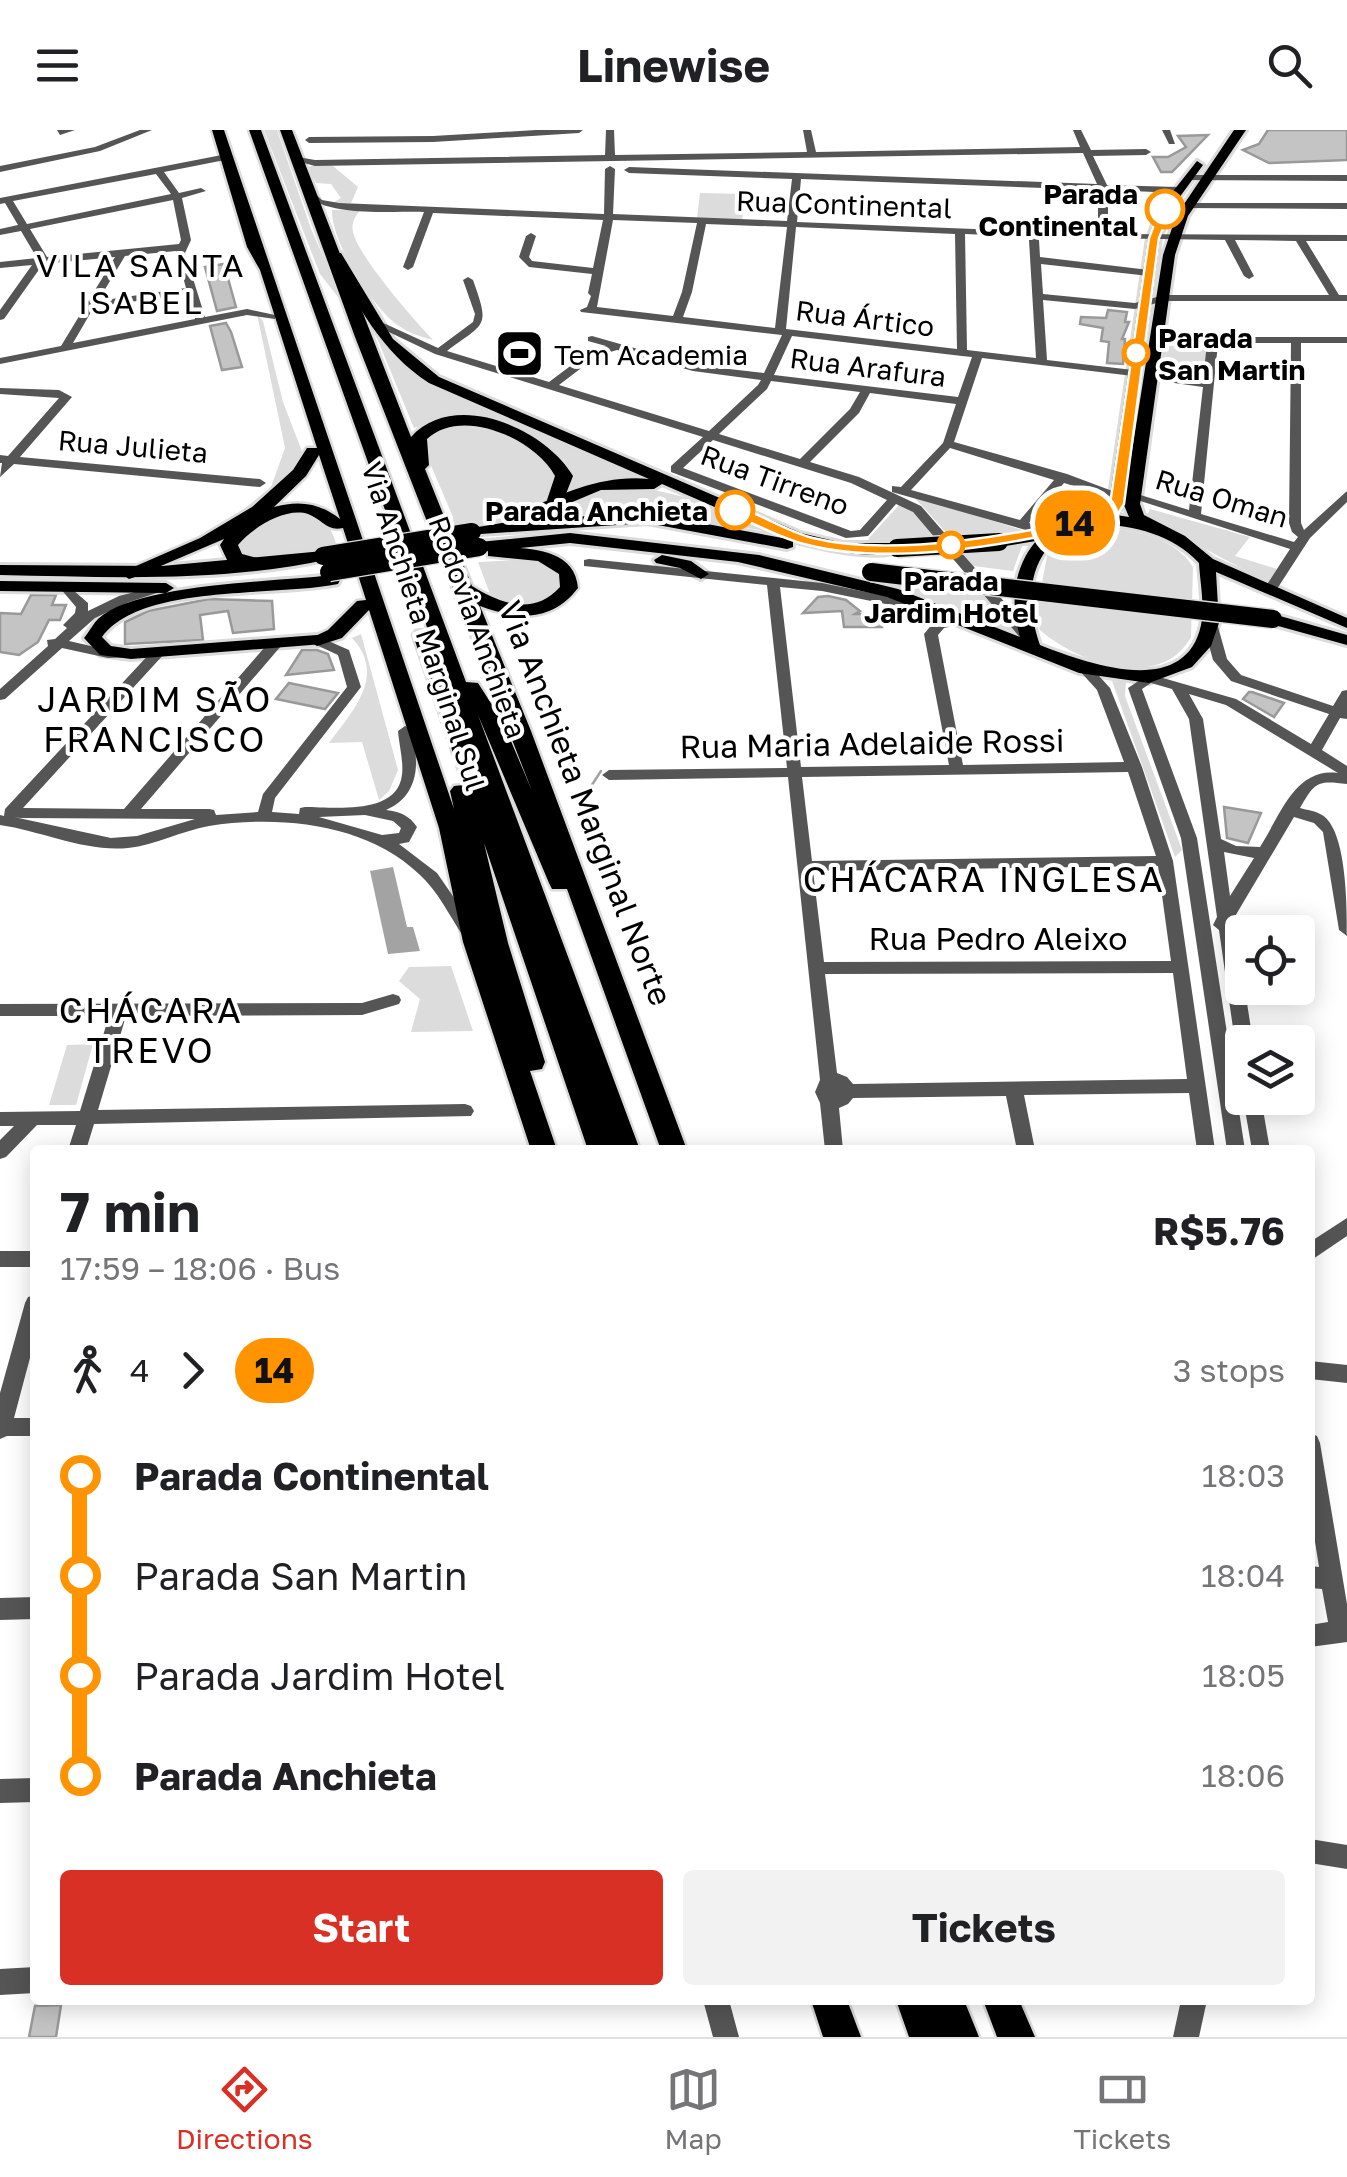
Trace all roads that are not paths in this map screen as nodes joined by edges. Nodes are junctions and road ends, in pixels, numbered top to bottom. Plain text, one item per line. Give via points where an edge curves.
1 (62, 130) edge
2 (71, 130) edge
3 (139, 130) edge
4 (148, 130) edge
5 (218, 130) edge
6 (286, 130) edge
7 (579, 130) edge
8 (610, 130) edge
9 (807, 130) edge
10 (1077, 130) edge
11 (1166, 130) edge
12 (1222, 130) edge
13 (1240, 130) edge
14 (108, 133) dead end
15 (247, 133) edge
16 (125, 138) junction
17 (308, 140) dead end
18 (1172, 142) dead end
19 (1088, 151) junction
20 (1146, 152) dead end
21 (812, 155) junction
22 (227, 157) junction
23 (658, 158) junction
24 (304, 164) junction
25 (610, 164) junction
26 (0, 167) edge
27 (158, 170) junction
28 (658, 170) junction
29 (797, 176) junction
30 (1188, 178) junction
31 (1206, 178) junction
32 (1347, 178) edge
33 (1103, 187) junction
34 (1178, 190) junction
35 (202, 191) dead end
36 (310, 195) junction
37 (177, 196) junction
38 (4, 200) edge
39 (339, 206) junction
40 (1187, 206) junction
41 (1347, 206) edge
42 (430, 210) junction
43 (608, 216) junction
44 (702, 221) junction
45 (321, 222) junction
46 (794, 224) junction
47 (25, 227) junction
48 (960, 231) junction
49 (0, 232) edge
50 (531, 236) dead end
51 (1039, 237) junction
52 (1102, 237) junction
53 (1154, 238) junction
54 (1174, 238) junction
55 (1229, 238) junction
56 (1299, 238) junction
57 (1347, 238) edge
58 (182, 247) junction
59 (254, 247) junction
60 (331, 248) junction
61 (123, 251) junction
62 (42, 258) junction
63 (1036, 260) junction
64 (0, 265) edge
65 (408, 267) dead end
66 (306, 268) junction
67 (599, 272) junction
68 (1149, 273) junction
69 (1250, 276) dead end
70 (468, 280) dead end
71 (193, 290) junction
72 (1039, 297) junction
73 (1164, 298) junction
74 (1342, 298) edge
75 (89, 305) junction
76 (4, 306) edge
77 (1144, 306) junction
78 (263, 309) junction
79 (0, 318) edge
80 (677, 319) junction
81 (201, 322) junction
82 (588, 322) junction
83 (375, 323) junction
84 (784, 332) junction
85 (363, 337) junction
86 (1157, 340) junction
87 (1213, 340) junction
88 (1296, 340) junction
89 (1347, 340) edge
90 (617, 346) junction
91 (64, 349) junction
92 (439, 352) junction
93 (962, 353) junction
94 (593, 354) junction
95 (978, 355) junction
96 (0, 361) edge
97 (1042, 363) junction
98 (1133, 373) junction
99 (1153, 377) junction
100 (769, 378) junction
101 (1208, 384) junction
102 (552, 386) junction
103 (866, 390) junction
104 (0, 391) edge
105 (963, 401) junction
106 (712, 433) junction
107 (948, 444) junction
108 (314, 452) junction
109 (5, 460) edge
110 (803, 462) junction
111 (0, 473) edge
112 (1063, 478) junction
113 (260, 483) dead end
114 (424, 485) junction
115 (692, 492) junction
116 (900, 494) junction
117 (1347, 495) edge
118 (1126, 496) junction
119 (556, 500) junction
120 (1340, 506) edge
121 (1196, 516) junction
122 (1026, 520) dead end
123 (1104, 520) junction
124 (336, 525) junction
125 (500, 527) junction
126 (1157, 529) junction
127 (1054, 534) junction
128 (1300, 542) junction
129 (482, 546) junction
130 (600, 546) junction
131 (686, 550) junction
132 (744, 559) junction
133 (589, 562) dead end
134 (1207, 562) junction
135 (263, 565) junction
136 (872, 566) junction
137 (328, 569) junction
138 (0, 570) edge
139 (129, 573) junction
140 (701, 574) junction
141 (773, 582) junction
142 (0, 586) edge
143 (462, 586) junction
144 (66, 588) junction
145 (1270, 588) junction
146 (162, 593) junction
147 (364, 605) junction
148 (944, 611) junction
149 (967, 619) junction
150 (1210, 623) junction
151 (1346, 629) edge
152 (84, 635) junction
153 (317, 640) junction
154 (1031, 642) junction
155 (53, 643) junction
156 (276, 643) junction
157 (158, 653) junction
158 (442, 664) junction
159 (1085, 669) junction
160 (1150, 678) junction
161 (1236, 678) junction
162 (0, 680) edge
163 (1210, 682) junction
164 (1177, 684) junction
165 (1347, 694) edge
166 (0, 696) edge
167 (1223, 698) junction
168 (1342, 713) edge
169 (1196, 719) junction
170 (405, 732) junction
171 (1314, 752) junction
172 (1135, 767) junction
173 (957, 770) junction
174 (794, 772) junction
175 (610, 774) dead end
176 (1347, 775) edge
177 (359, 810) junction
178 (1290, 810) junction
179 (265, 812) junction
180 (123, 814) junction
181 (4, 816) edge
182 (450, 828) junction
183 (382, 840) junction
184 (1212, 841) junction
185 (109, 843) junction
186 (1266, 852) junction
187 (1165, 860) junction
188 (805, 866) junction
189 (585, 912) junction
190 (1224, 920) junction
191 (1174, 921) junction
192 (1201, 924) junction
193 (1347, 930) edge
194 (476, 942) junction
195 (1204, 950) junction
196 (1180, 967) junction
197 (816, 968) junction
198 (392, 1000) dead end
199 (120, 1009) junction
200 (0, 1010) edge
201 (1241, 1025) edge
202 (1196, 1086) junction
203 (1014, 1089) junction
204 (829, 1091) junction
205 (465, 1111) dead end
206 (1255, 1115) edge
207 (32, 1118) junction
208 (0, 1119) edge
209 (86, 1119) junction
210 (79, 1145) edge
211 (542, 1145) edge
212 (556, 1145) edge
213 (599, 1145) edge
214 (625, 1145) edge
215 (672, 1145) edge
216 (834, 1145) edge
217 (1025, 1145) edge
218 (1205, 1145) edge
219 (1235, 1145) edge
220 (1259, 1145) edge
221 (0, 1152) edge
222 (1347, 1226) edge
223 (1315, 1246) edge
224 (0, 1259) edge
225 (30, 1259) edge
226 (30, 1321) edge
227 (1315, 1371) edge
228 (1347, 1374) edge
229 (30, 1426) edge
230 (0, 1428) edge
231 (1315, 1505) edge
232 (1321, 1579) edge
233 (30, 1608) edge
234 (0, 1609) edge
235 (1343, 1630) edge
236 (1315, 1635) edge
237 (0, 1790) edge
238 (30, 1790) edge
239 (1315, 1851) edge
240 (1347, 1857) edge
241 (30, 1980) edge
242 (0, 1982) edge
243 (717, 2005) edge
244 (831, 2005) edge
245 (916, 2005) edge
246 (948, 2005) edge
247 (1003, 2005) edge
248 (1193, 2005) edge
249 (726, 2037) edge
250 (842, 2037) edge
251 (928, 2037) edge
252 (960, 2037) edge
253 (1016, 2037) edge
254 (1186, 2037) edge

1 - 2 street
3 - 16 street
4 - 16 street
5 - 22 highway, Via Anchieta Marginal Sul
6 - 24 highway
7 - 17 street
8 - 25 street
9 - 21 street
10 - 19 street
11 - 18 street
12 - 30 main road
13 - 31 main road
14 - 16 street
15 - 66 highway, Rodovia Anchieta
15 - 158 highway, Rodovia Anchieta
16 - 26 street
19 - 20 street
19 - 21 street
19 - 33 street
21 - 23 street
22 - 27 street
22 - 59 highway, Via Anchieta Marginal Sul
23 - 25 street
23 - 28 street
24 - 25 street
24 - 36 highway
25 - 28 street
25 - 43 street
27 - 37 street
27 - 38 street
28 - 29 street
29 - 33 street
29 - 46 street
30 - 31 street
30 - 34 main road
31 - 32 street
31 - 40 main road
33 - 34 street
33 - 52 street
34 - 53 main road
35 - 37 street
36 - 39 street, Rua Continental
36 - 45 highway
37 - 47 street
37 - 58 street
38 - 47 street
39 - 42 street, Rua Continental
39 - 45 street via 322,211
40 - 41 street
40 - 54 main road
42 - 43 street, Rua Continental
42 - 65 street
43 - 44 street, Rua Continental
43 - 67 street
44 - 46 street, Rua Continental
44 - 80 street
45 - 60 highway
46 - 48 street, Rua Continental
46 - 84 street
47 - 49 street
47 - 62 street
48 - 51 street, Rua Continental
48 - 93 street
50 - 67 street via 528,264
51 - 52 street
51 - 63 street
52 - 53 street
53 - 54 street
53 - 68 main road
54 - 55 street
54 - 73 main road
55 - 56 street
55 - 69 street
56 - 57 street
56 - 74 street
58 - 61 street
58 - 71 street
59 - 78 highway
59 - 182 highway, Via Anchieta Marginal Sul via 321,427
60 - 83 main road
60 - 85 highway
61 - 62 street
61 - 75 street
62 - 64 street
62 - 76 street
63 - 68 street
63 - 72 street
66 - 85 highway
66 - 158 highway, Rodovia Anchieta
67 - 82 street
68 - 77 main road
70 - 92 street via 479,321
71 - 75 street
71 - 81 street
72 - 77 street
72 - 97 street
73 - 74 street
73 - 77 street
73 - 86 main road
75 - 91 street
76 - 79 street
77 - 98 main road
78 - 81 street
78 - 108 highway
80 - 82 street, Rua Ártico
80 - 84 street, Rua Ártico
81 - 91 street
82 - 90 street, Rua Arafura
82 - 94 street
83 - 92 street
83 - 115 main road via 406,362 434,380
84 - 93 street, Rua Ártico
84 - 100 street
85 - 114 highway, Via Anchieta Marginal Norte
86 - 87 street
86 - 99 main road
87 - 88 street
87 - 101 street
88 - 89 street
88 - 128 street via 1294,501
90 - 94 street
90 - 100 street, Rua Arafura via 693,368
91 - 96 street
92 - 102 street
93 - 95 street, Rua Ártico
94 - 102 street
95 - 97 street, Rua Ártico
95 - 105 street
97 - 98 street, Rua Ártico
98 - 118 main road
99 - 101 street
99 - 118 main road
100 - 103 street, Rua Arafura
100 - 106 street
101 - 121 street
102 - 106 street
103 - 105 street, Rua Arafura
103 - 110 street via 855,411
104 - 109 street via 66,398
105 - 107 street
106 - 110 street
106 - 116 street, Rua Tirreno via 677,470 810,522 862,534
107 - 112 street, Rua Oman
107 - 116 street
108 - 124 highway
108 - 139 highway via 286,491 178,557
109 - 111 street
109 - 113 street, Rua Julieta
110 - 116 street
112 - 118 street, Rua Oman
112 - 122 street
114 - 119 highway via 421,434 440,422 470,420 552,456 564,476
114 - 143 highway, Via Anchieta Marginal Norte
115 - 119 main road via 614,481
115 - 127 main road, bridge via 818,544 897,548
116 - 127 street
116 - 154 street
117 - 120 street
118 - 121 street, Rua Oman
118 - 123 main road
118 - 126 main road via 1137,518
119 - 125 main road
120 - 128 street
121 - 128 street, Rua Oman
123 - 126 main road
123 - 127 main road
124 - 135 highway via 308,507 270,513 229,545 234,558
124 - 147 highway
125 - 129 main road
125 - 136 main road via 658,519
126 - 134 main road via 1186,542
127 - 154 main road via 1026,572 1021,609
128 - 145 street
129 - 130 main road
129 - 131 main road via 570,538
129 - 137 main road
129 - 137 main road, bridge
129 - 143 highway via 556,562 568,574 569,588 554,603 516,612
130 - 131 main road
130 - 140 main road via 685,564
131 - 132 main road
132 - 136 main road
132 - 148 main road via 868,586
133 - 140 street
134 - 145 main road
134 - 150 main road
135 - 137 main road
135 - 139 main road
136 - 151 main road, bridge via 1274,613
137 - 146 main road
137 - 146 main road via 236,591
138 - 139 main road
140 - 141 street
141 - 148 street
141 - 174 street
142 - 144 main road
143 - 189 highway, Via Anchieta Marginal Norte
144 - 146 main road
144 - 155 street via 81,600 81,614
145 - 151 main road
146 - 152 main road
147 - 153 highway via 341,630
147 - 170 highway
148 - 149 main road
149 - 154 main road
149 - 173 street via 940,624 931,634
150 - 160 main road via 1191,660
150 - 161 street via 1220,660
152 - 155 street
152 - 157 main road via 106,651
153 - 156 main road
153 - 179 street via 344,652 354,687 268,797
154 - 159 main road
155 - 162 street
155 - 166 street
156 - 157 main road
156 - 180 street
157 - 181 street
158 - 189 highway via 470,685 493,722 567,897
158 - 212 highway via 440,710 496,943
158 - 213 highway, Rodovia Anchieta
158 - 214 highway, Rodovia Anchieta
159 - 160 main road
159 - 172 street via 1103,688
160 - 164 street
160 - 192 street via 1135,695 1189,838
161 - 163 street
161 - 168 street
163 - 164 street
163 - 167 street
164 - 169 street
165 - 168 street
167 - 169 street via 1204,706
167 - 171 street
168 - 171 street
169 - 184 street
170 - 177 street via 404,791
170 - 182 highway via 436,814
171 - 176 street
172 - 173 street, Rua Maria Adelaide Rossi
172 - 187 street
173 - 174 street, Rua Maria Adelaide Rossi
174 - 175 street, Rua Maria Adelaide Rossi
174 - 188 street
176 - 178 street via 1312,780
177 - 179 street
177 - 183 street via 398,817 409,826 404,838
178 - 186 street
178 - 193 street via 1328,827
179 - 180 street
180 - 181 street
180 - 185 street via 95,827
181 - 185 street
182 - 194 highway, Via Anchieta Marginal Sul
183 - 185 street via 314,821 259,819 217,820
183 - 194 street via 424,870
184 - 186 street via 1234,851
184 - 190 street
186 - 190 street
187 - 188 street
187 - 191 street
188 - 197 street
189 - 215 highway, Via Anchieta Marginal Norte
190 - 195 street
190 - 201 street
191 - 192 street
191 - 196 street
192 - 195 street
194 - 211 highway, Via Anchieta Marginal Sul
195 - 219 street
196 - 197 street, Rua Pedro Aleixo
196 - 202 street
197 - 204 street
198 - 199 street via 362,1009
199 - 200 street
199 - 209 street
202 - 203 street
202 - 218 street
203 - 204 street via 848,1092 840,1100
203 - 217 street
204 - 216 street
205 - 209 street
206 - 220 street
207 - 208 street
207 - 209 street
207 - 221 street
209 - 210 street
222 - 223 street
224 - 225 street
226 - 230 street
227 - 228 street
229 - 230 street
231 - 232 street
232 - 235 street
233 - 234 street
235 - 236 street
237 - 238 street
239 - 240 street
241 - 242 street
243 - 249 street
244 - 250 highway
245 - 251 highway
246 - 252 highway
247 - 253 highway
248 - 254 street

